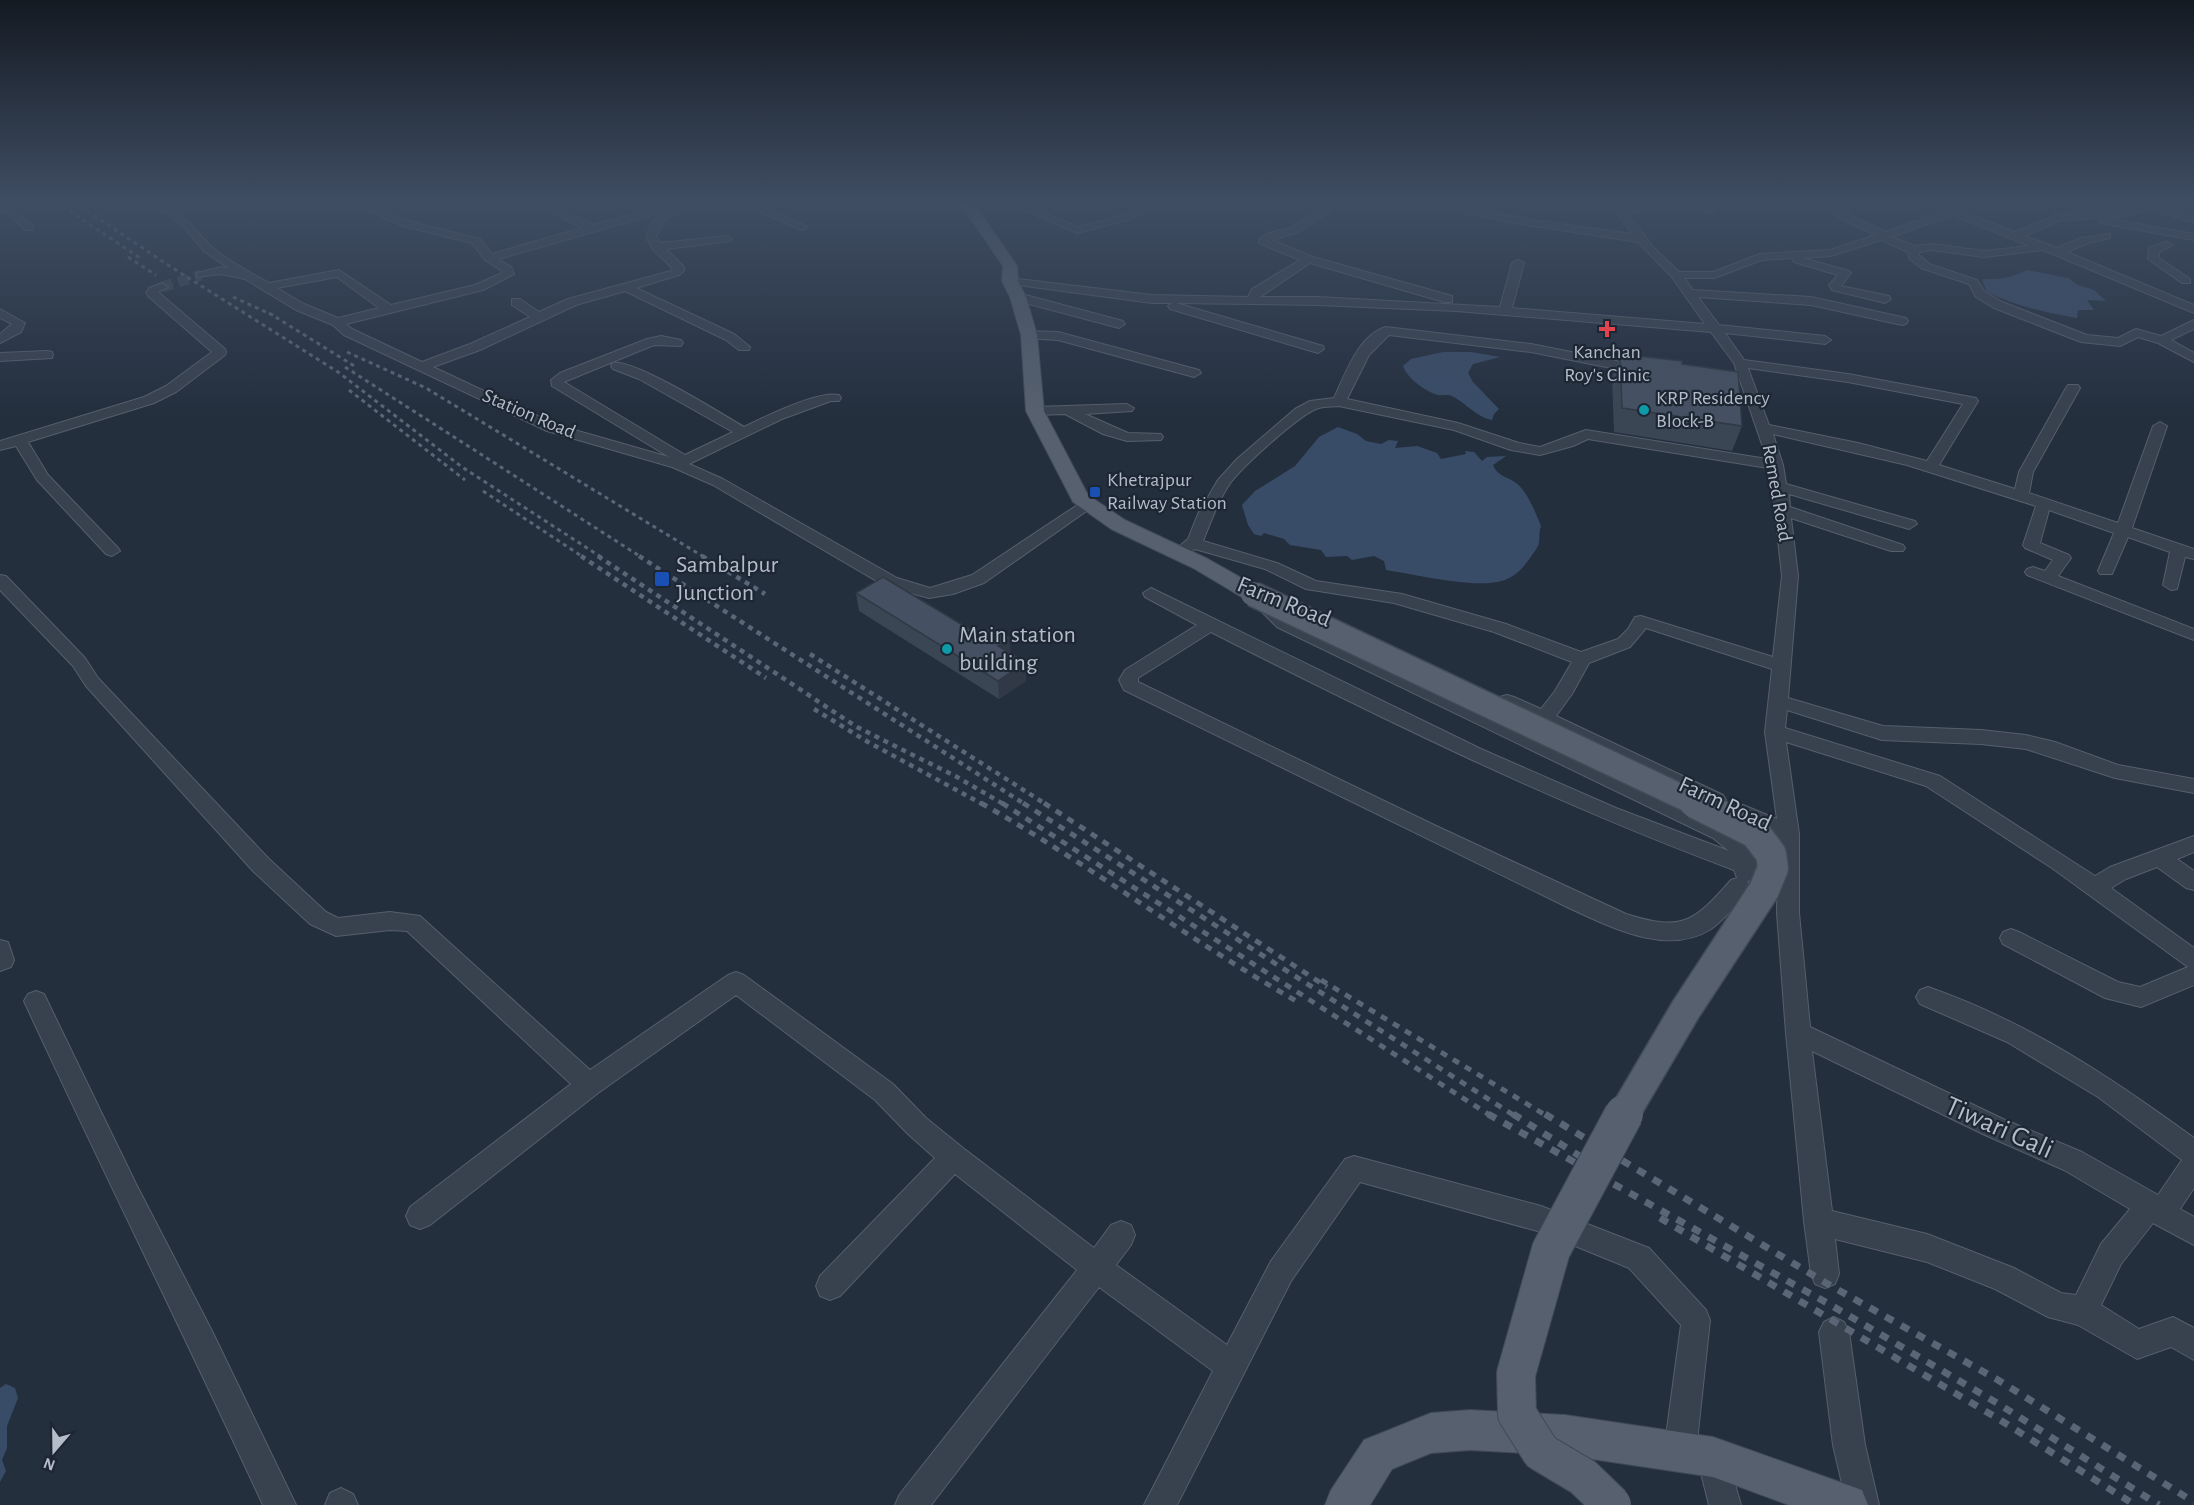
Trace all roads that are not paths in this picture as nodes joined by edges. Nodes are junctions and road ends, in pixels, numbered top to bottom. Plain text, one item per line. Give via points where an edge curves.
1 (212, 272) edge
2 (230, 272) edge
3 (243, 272) edge
4 (508, 272) edge
5 (676, 272) edge
6 (1011, 272) edge
7 (1288, 272) edge
8 (1355, 272) edge
9 (1515, 272) edge
10 (1721, 272) edge
11 (1842, 272) edge
12 (1937, 272) edge
13 (2108, 272) edge
14 (2175, 272) edge
15 (1676, 274) joint
16 (201, 275) tunnel mouth
17 (250, 277) junction
18 (2190, 282) edge
19 (2143, 286) junction
20 (162, 287) dead end
21 (267, 287) junction
22 (628, 288) junction
23 (1014, 289) junction
24 (1688, 293) junction
25 (1152, 299) junction
26 (1885, 299) dead end
27 (1252, 300) junction
28 (516, 302) dead end
29 (387, 308) junction
30 (1482, 309) junction
31 (2194, 309) edge
32 (1505, 311) junction
33 (0, 313) edge
34 (538, 317) junction
35 (1902, 321) dead end
36 (337, 322) junction
37 (1119, 324) dead end
38 (2194, 324) edge
39 (1714, 328) junction
40 (1518, 329) junction
41 (1029, 334) junction
42 (0, 339) edge
43 (1825, 340) dead end
44 (2162, 340) junction
45 (677, 344) dead end
46 (744, 347) dead end
47 (1318, 349) dead end
48 (47, 356) dead end
49 (0, 357) edge
50 (2194, 358) edge
51 (1740, 363) junction
52 (424, 366) junction
53 (618, 366) dead end
54 (1194, 373) dead end
55 (1654, 373) edge
56 (2073, 388) dead end
57 (834, 398) dead end
58 (1339, 402) junction
59 (1127, 408) dead end
60 (1067, 410) junction
61 (1035, 411) junction
62 (2160, 426) dead end
63 (1764, 428) junction
64 (743, 432) junction
65 (1156, 437) dead end
66 (20, 440) junction
67 (0, 446) edge
68 (680, 462) junction
69 (1776, 465) junction
70 (1930, 468) junction
71 (1780, 487) junction
72 (2021, 496) junction
73 (2044, 503) junction
74 (1087, 505) junction
75 (1783, 510) junction
76 (1909, 524) dead end
77 (2123, 530) junction
78 (1186, 548) junction
79 (1897, 548) dead end
80 (112, 551) dead end
81 (2186, 552) edge
82 (2106, 571) dead end
83 (0, 580) edge
84 (2171, 585) dead end
85 (1151, 593) dead end
86 (1253, 594) junction
87 (1210, 625) junction
88 (2194, 635) edge
89 (1582, 659) junction
90 (1781, 666) junction
91 (1778, 701) junction
92 (1544, 718) junction
93 (1775, 732) junction
94 (2194, 786) edge
95 (1789, 834) junction
96 (2193, 844) edge
97 (2158, 857) junction
98 (1743, 876) junction
99 (2194, 882) edge
100 (2094, 887) junction
101 (1788, 913) junction
102 (2011, 938) dead end
103 (0, 949) edge
104 (2194, 960) edge
105 (0, 962) edge
106 (2194, 975) edge
107 (1928, 997) dead end
108 (36, 1001) dead end
109 (1798, 1033) junction
110 (589, 1085) junction
111 (2194, 1153) edge
112 (954, 1157) junction
113 (2194, 1165) edge
114 (2156, 1209) junction
115 (420, 1216) dead end
116 (1818, 1221) junction
117 (2194, 1232) edge
118 (1121, 1235) dead end
119 (1097, 1266) junction
120 (1825, 1274) dead end
121 (830, 1286) dead end
122 (2083, 1311) junction
123 (1834, 1332) dead end
124 (2194, 1345) edge
125 (1232, 1366) junction
126 (1697, 1454) junction
127 (280, 1505) edge
128 (911, 1505) edge
129 (1160, 1505) edge
130 (1346, 1505) edge
131 (1612, 1505) edge
132 (1725, 1505) edge
133 (1847, 1505) edge
134 (1863, 1505) edge

1 - 16 street
2 - 17 street
3 - 17 street, Station Road
4 - 29 street via 479,288
5 - 22 street
6 - 23 main road, Farm Road
7 - 27 street via 1256,292
8 - 30 street
9 - 32 street
10 - 15 street
11 - 26 street via 1845,273 1836,288
12 - 44 street via 1971,281 1980,294 2006,309 2085,339 2120,342 2136,333
13 - 19 street
14 - 18 street
15 - 24 street, Remed Road
17 - 21 street, Station Road
18 - 19 street
19 - 31 street
20 - 66 street via 152,293 220,352 171,389 149,400
21 - 29 street via 339,273
21 - 36 street, Station Road via 300,308
22 - 34 street via 584,298
22 - 46 street
23 - 25 street
23 - 37 street
23 - 41 main road, Farm Road
24 - 35 street via 1811,301
24 - 39 street, Remed Road
25 - 27 street
25 - 47 street
27 - 30 street
28 - 34 street
29 - 36 street
30 - 32 street
32 - 40 street
33 - 42 street via 19,323 17,329
34 - 52 street
36 - 52 street, Station Road via 348,332
38 - 44 street
39 - 40 street
39 - 43 street
39 - 51 street, Remed Road
40 - 55 street
40 - 58 street via 1386,331 1372,340 1356,363
41 - 54 street via 1058,336
41 - 61 main road, Farm Road
44 - 50 street
45 - 68 street via 651,342 565,376 557,383
48 - 49 street
51 - 63 street, Remed Road via 1744,390
51 - 70 street via 1971,400
52 - 68 street, Station Road via 552,428
53 - 64 street via 644,376
56 - 72 street via 2026,472
57 - 64 street via 777,416
58 - 69 street via 1540,451 1586,434
58 - 78 street via 1315,404 1300,412 1242,462 1220,487
59 - 60 street
60 - 61 street
60 - 65 street via 1127,437
61 - 74 main road, Farm Road via 1071,483
62 - 77 street
63 - 69 street, Remed Road
63 - 70 street
64 - 68 street
66 - 67 street
66 - 80 street via 42,477
68 - 74 street, Station Road via 891,582 929,593 978,579
69 - 71 street, Remed Road
70 - 72 street
71 - 75 street, Remed Road
71 - 76 street
72 - 73 street
73 - 77 street
73 - 88 street via 2031,545 2063,558 2040,575
74 - 78 main road, Farm Road via 1135,533
75 - 79 street
75 - 90 street, Remed Road via 1790,576
77 - 81 street
77 - 82 street
78 - 86 main road, Farm Road
78 - 89 street via 1271,566 1312,585 1396,598 1500,628
81 - 84 street
83 - 110 street via 261,865 309,910 336,927 412,922
85 - 87 street
86 - 92 street, Farm Road via 1296,604
86 - 98 street via 1283,623 1720,833 1745,854
86 - 131 main road, bridge via 1737,823 1755,833 1771,854 1773,868 1764,890 1686,1009 1551,1250 1516,1374 1517,1414 1541,1452 1582,1477
87 - 98 street via 1466,752 1684,844
87 - 98 street via 1131,674 1131,686 1430,832 1640,926 1676,932 1710,920
89 - 90 street via 1624,643 1641,621
89 - 92 street
90 - 91 street, Remed Road
91 - 93 street, Remed Road
91 - 94 street via 1882,733 2026,742 2115,771
92 - 95 street, Farm Road
93 - 95 street, Remed Road
93 - 100 street via 1933,781
95 - 101 street, Remed Road
96 - 97 street
97 - 99 street
97 - 100 street
98 - 101 street
100 - 104 street
101 - 109 street, Remed Road
102 - 106 street via 2113,992 2141,997
103 - 105 street
107 - 111 street via 2016,1035 2086,1076
108 - 127 street
109 - 114 street, Tiwari Gali via 2073,1161
109 - 116 street, Remed Road
110 - 112 street via 736,982 884,1092
110 - 115 street
112 - 119 street
112 - 121 street
113 - 114 street
114 - 117 street, Tiwari Gali
114 - 122 street via 2111,1254
116 - 120 street, Remed Road
116 - 122 street via 1927,1248 2004,1278 2058,1307
118 - 119 street
119 - 125 street via 1150,1309
119 - 128 street
122 - 124 street via 2137,1344 2174,1332
123 - 134 street via 1849,1445
125 - 126 street via 1281,1271 1354,1168 1541,1219 1639,1258 1696,1320
125 - 129 street
126 - 130 main road via 1565,1435 1431,1432 1378,1454
126 - 132 street
126 - 133 main road

